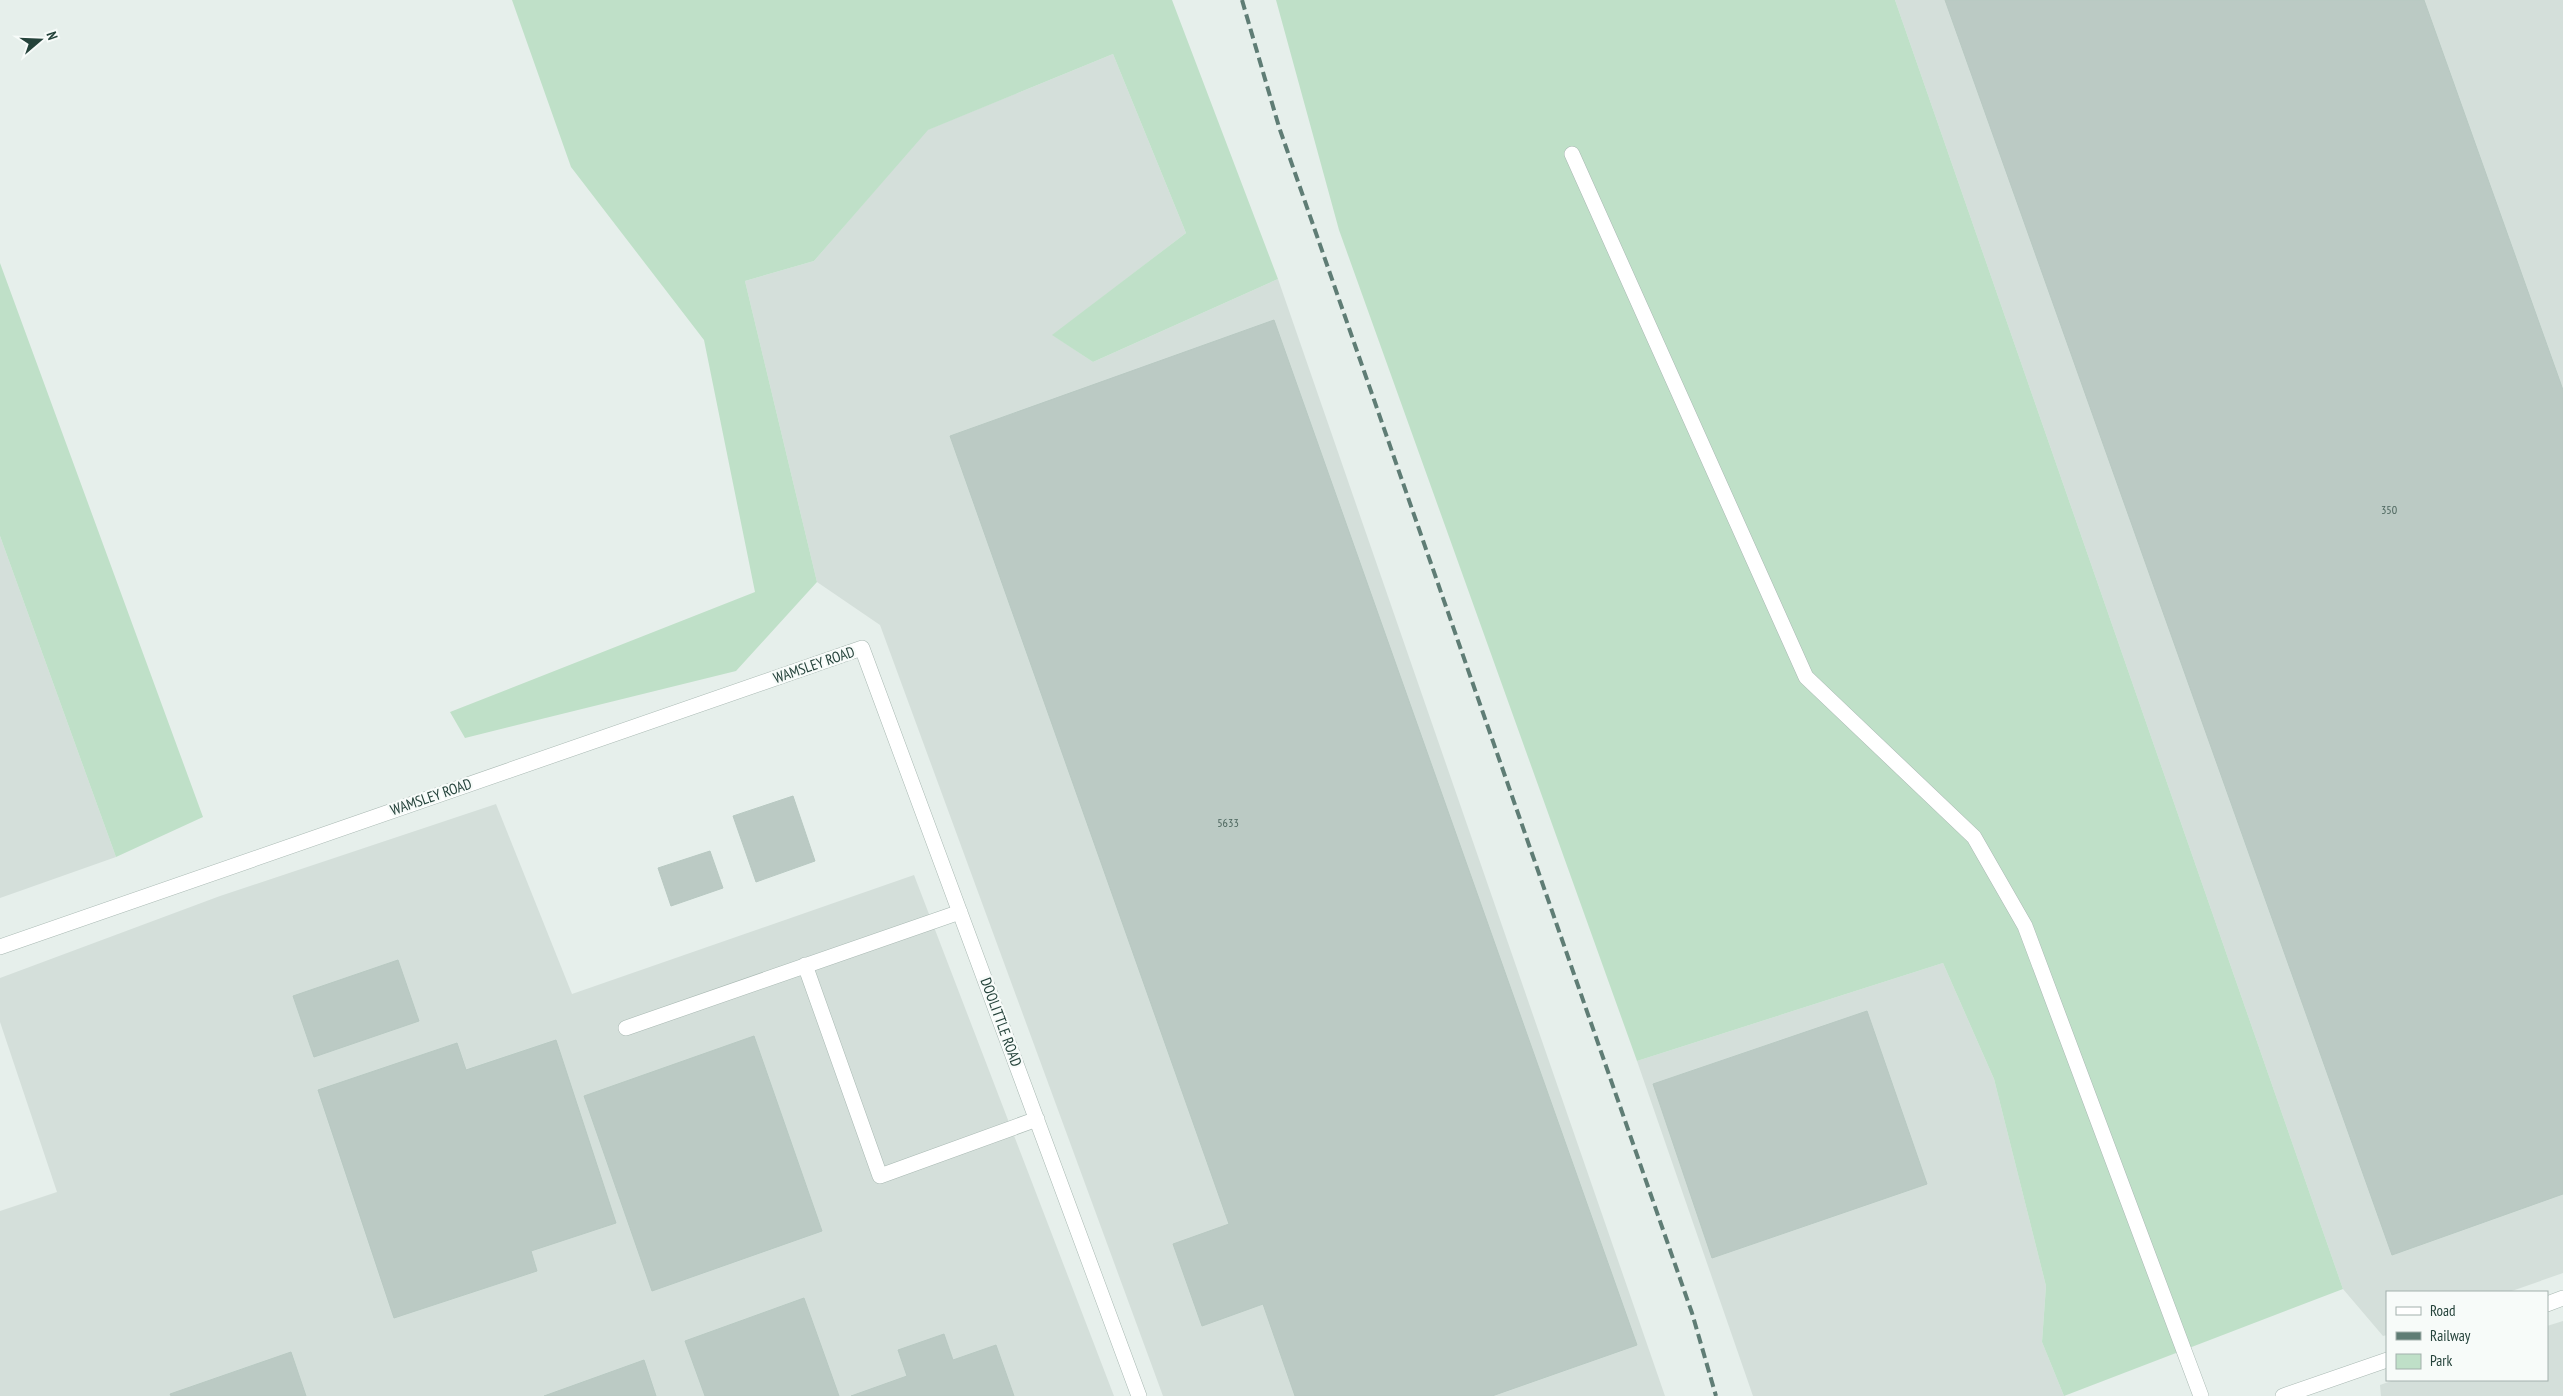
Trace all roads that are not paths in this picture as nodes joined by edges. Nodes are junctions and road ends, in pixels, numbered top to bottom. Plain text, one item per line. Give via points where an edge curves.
1 (1572, 154) dead end
2 (862, 648) joint
3 (960, 912) junction
4 (0, 947) edge
5 (805, 966) junction
6 (626, 1028) dead end
7 (1037, 1119) junction
8 (2563, 1298) edge
9 (2548, 1304) edge
10 (2386, 1360) edge
11 (1139, 1396) edge
12 (2201, 1396) edge
13 (2283, 1396) edge

1 - 12 street via 1806,677 1974,837 2025,926
2 - 3 street, DOOLITTLE ROAD
2 - 4 street, WAMSLEY ROAD
3 - 5 street
3 - 7 street, DOOLITTLE ROAD
5 - 6 street
5 - 7 street via 880,1176
7 - 11 street, DOOLITTLE ROAD
8 - 9 street
10 - 13 street

